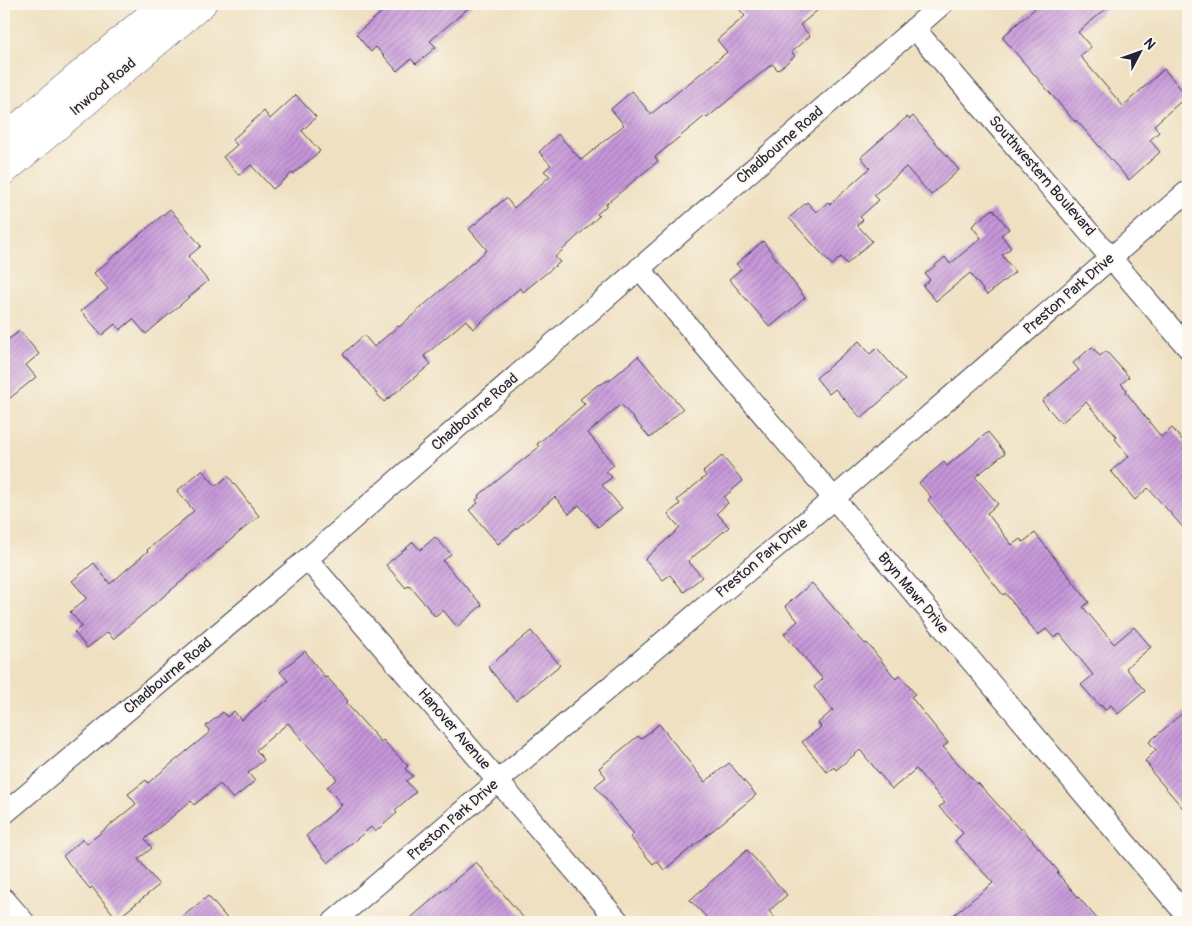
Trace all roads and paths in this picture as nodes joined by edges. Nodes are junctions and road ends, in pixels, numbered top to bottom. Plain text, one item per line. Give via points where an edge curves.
1 (164, 4) edge
2 (202, 4) edge
3 (942, 4) edge
4 (914, 28) junction
5 (83, 88) junction
6 (4, 139) edge
7 (4, 171) edge
8 (1188, 191) edge
9 (1111, 257) junction
10 (639, 268) junction
11 (1188, 348) edge
12 (833, 499) junction
13 (307, 559) junction
14 (498, 781) junction
15 (4, 814) edge
16 (4, 899) edge
17 (1188, 918) edge
18 (24, 922) edge
19 (333, 922) edge
20 (619, 922) edge

1 - 5 main road, Inwood Road
2 - 5 main road, Inwood Road
3 - 4 street, Chadbourne Road
4 - 9 street, Southwestern Boulevard
4 - 10 street, Chadbourne Road
5 - 6 main road, Inwood Road
5 - 7 main road, Inwood Road
8 - 9 street, Preston Park Drive
9 - 11 street, Southwestern Boulevard
9 - 12 street, Preston Park Drive
10 - 12 street, Bryn Mawr Drive
10 - 13 street, Chadbourne Road
12 - 14 street, Preston Park Drive
12 - 17 street, Bryn Mawr Drive
13 - 14 street, Hanover Avenue
13 - 15 street, Chadbourne Road
14 - 19 street, Preston Park Drive
14 - 20 street, Hanover Avenue
16 - 18 street

